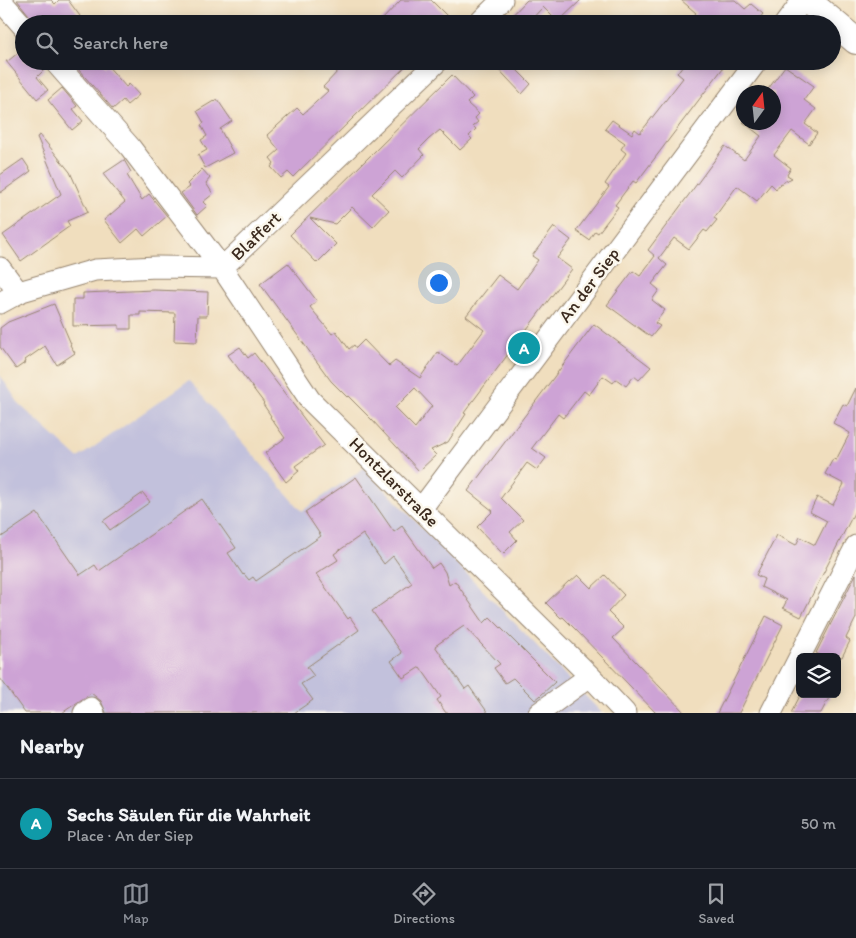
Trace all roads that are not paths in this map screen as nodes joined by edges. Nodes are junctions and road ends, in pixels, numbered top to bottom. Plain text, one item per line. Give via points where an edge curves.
1 (0, 0) edge
2 (502, 0) edge
3 (805, 0) edge
4 (487, 15) edge
5 (792, 15) edge
6 (824, 15) edge
7 (15, 17) edge
8 (841, 29) edge
9 (856, 41) edge
10 (62, 70) edge
11 (429, 70) edge
12 (750, 70) edge
13 (0, 268) edge
14 (222, 268) junction
15 (20, 292) junction
16 (0, 303) edge
17 (421, 509) junction
18 (856, 546) edge
19 (590, 676) junction
20 (84, 713) edge
21 (94, 713) edge
22 (539, 713) edge
23 (625, 713) edge
24 (771, 713) edge

1 - 7 street
2 - 4 street
3 - 5 street
3 - 6 main road
8 - 9 main road
10 - 14 street, Blaffert via 130,147
11 - 14 street, Blaffert
12 - 17 street, An der Siep
13 - 15 street
14 - 15 street via 95,270
14 - 17 street, Hontzlarstraße via 310,400
15 - 16 street
17 - 19 street, Hontzlarstraße
18 - 24 street
19 - 22 street
19 - 23 street, Hontzlarstraße
20 - 21 street via 91,708

